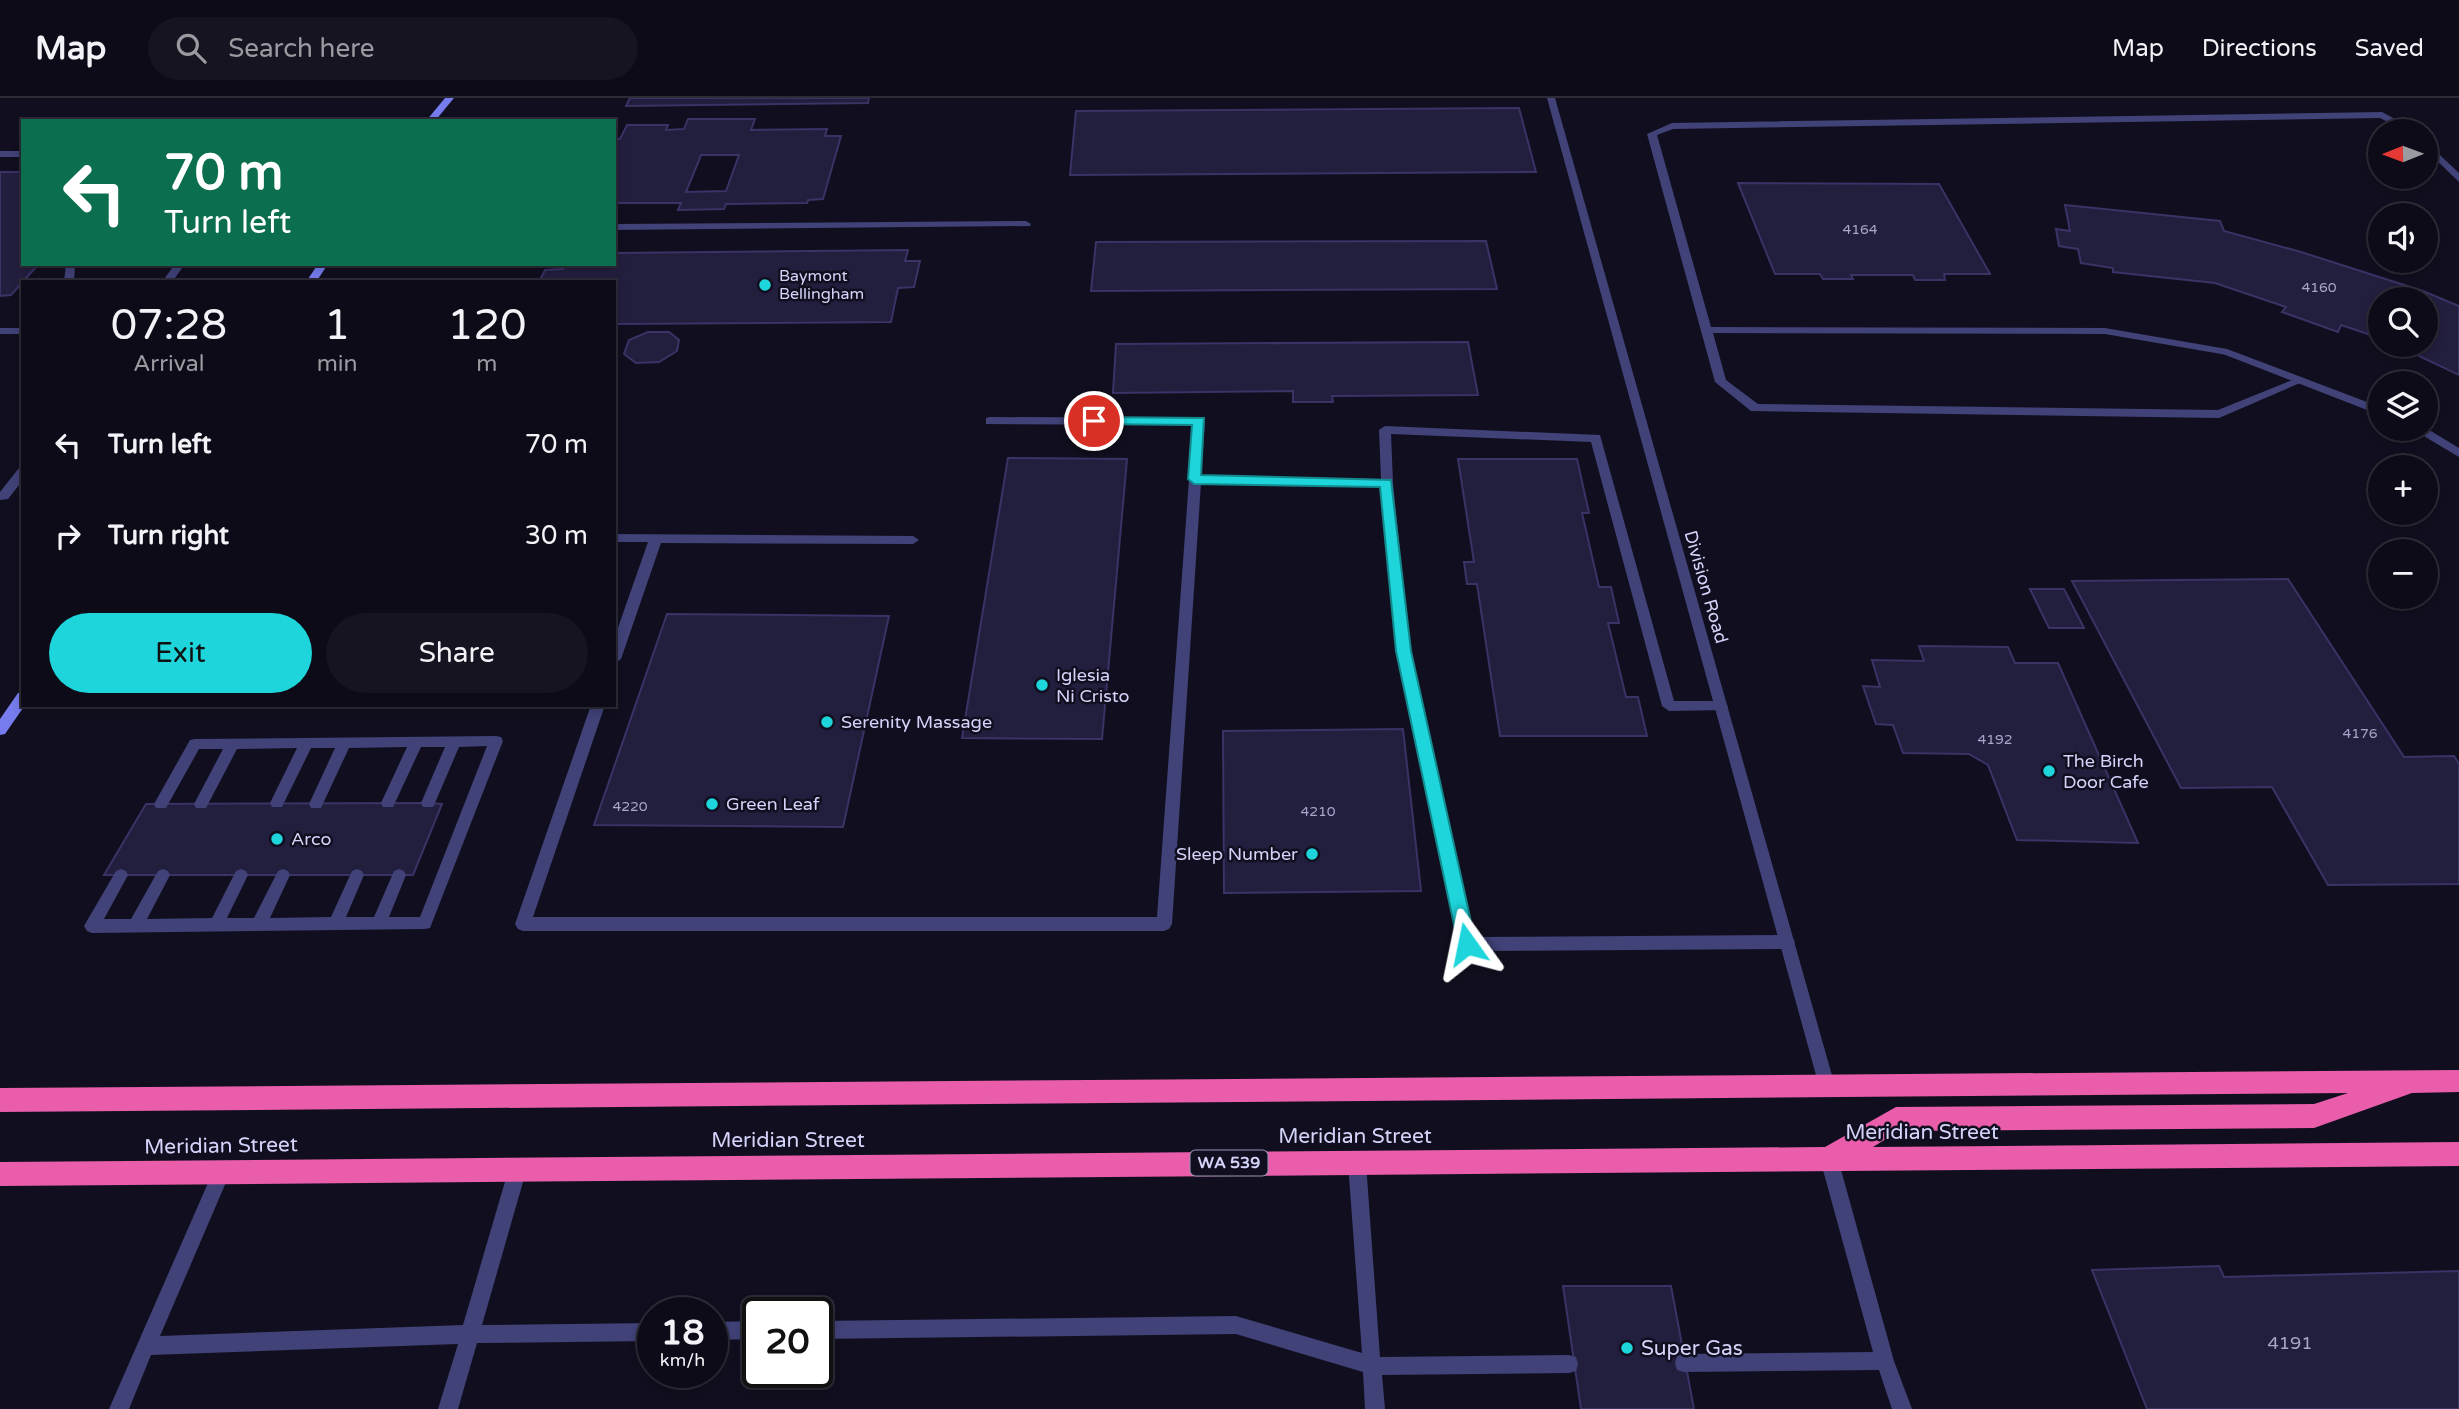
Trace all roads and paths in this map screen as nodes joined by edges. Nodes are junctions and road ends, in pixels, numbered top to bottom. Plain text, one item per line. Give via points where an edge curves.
1 (450, 98) edge
2 (1551, 98) edge
3 (432, 119) edge
4 (2390, 119) edge
5 (0, 153) edge
6 (21, 153) edge
7 (2438, 157) edge
8 (2459, 179) edge
9 (1026, 224) dead end
10 (616, 227) edge
11 (71, 267) dead end
12 (69, 280) edge
13 (1706, 330) junction
14 (0, 331) edge
15 (21, 331) edge
16 (2301, 380) junction
17 (2368, 406) edge
18 (990, 421) dead end
19 (2438, 441) edge
20 (2459, 453) edge
21 (21, 474) edge
22 (1194, 479) junction
23 (1387, 483) junction
24 (0, 496) edge
25 (616, 538) edge
26 (656, 538) junction
27 (913, 540) dead end
28 (616, 653) edge
29 (21, 700) edge
30 (1721, 706) junction
31 (597, 707) edge
32 (0, 730) edge
33 (415, 742) junction
34 (454, 742) junction
35 (307, 743) junction
36 (345, 743) junction
37 (233, 744) junction
38 (277, 803) dead end
39 (388, 803) dead end
40 (428, 803) dead end
41 (161, 804) dead end
42 (201, 804) dead end
43 (316, 804) dead end
44 (121, 875) dead end
45 (163, 875) dead end
46 (241, 875) dead end
47 (283, 875) dead end
48 (357, 875) dead end
49 (400, 875) dead end
50 (336, 923) junction
51 (379, 923) junction
52 (259, 924) junction
53 (136, 925) junction
54 (216, 925) junction
55 (1787, 942) junction
56 (2421, 1081) junction
57 (2459, 1081) edge
58 (1827, 1086) junction
59 (0, 1100) edge
60 (2459, 1154) edge
61 (1829, 1158) junction
62 (1357, 1163) junction
63 (518, 1168) junction
64 (221, 1173) junction
65 (0, 1174) edge
66 (833, 1330) edge
67 (637, 1332) edge
68 (470, 1334) junction
69 (146, 1346) junction
70 (1885, 1361) junction
71 (1684, 1363) dead end
72 (1569, 1364) dead end
73 (1373, 1366) junction
74 (119, 1409) edge
75 (448, 1409) edge
76 (1375, 1409) edge
77 (1902, 1409) edge

1 - 3 street
2 - 30 street, Division Road
4 - 13 street via 2382,115 1672,126 1652,134
5 - 6 street
7 - 8 street
9 - 10 street
11 - 12 street
13 - 16 street via 2105,331 2227,352
13 - 16 street via 1721,382 1755,408 2219,414
14 - 15 street
16 - 17 street
18 - 22 street via 1199,421
19 - 20 street
21 - 24 street
22 - 23 street
22 - 31 street via 1164,924 523,924
23 - 30 street via 1385,430 1596,438 1669,706
23 - 55 street via 1403,651 1467,944
25 - 26 street
26 - 27 street
26 - 28 street
29 - 32 street
30 - 55 street, Division Road
33 - 34 street
33 - 36 street
33 - 39 street
34 - 40 street
34 - 51 street via 496,741 425,923
35 - 36 street
35 - 37 street
35 - 38 street
36 - 43 street
37 - 41 street via 195,744
37 - 42 street
44 - 53 street via 92,926
45 - 53 street
46 - 54 street
47 - 52 street
48 - 50 street
49 - 51 street
50 - 51 street
50 - 52 street
52 - 54 street
53 - 54 street
55 - 58 street, Division Road
56 - 57 highway
56 - 58 highway
56 - 61 highway via 2315,1116 1896,1119
58 - 59 highway
60 - 61 highway, Meridian Street / WA 539
61 - 62 highway, Meridian Street / WA 539
61 - 70 street
62 - 63 highway, Meridian Street / WA 539
62 - 73 street
63 - 64 highway, Meridian Street / WA 539
63 - 68 street
64 - 65 highway, Meridian Street / WA 539
64 - 69 street
66 - 73 street via 1236,1325
67 - 68 street
68 - 69 street
68 - 75 street
69 - 74 street
70 - 71 street
70 - 77 street
72 - 73 street
73 - 76 street

